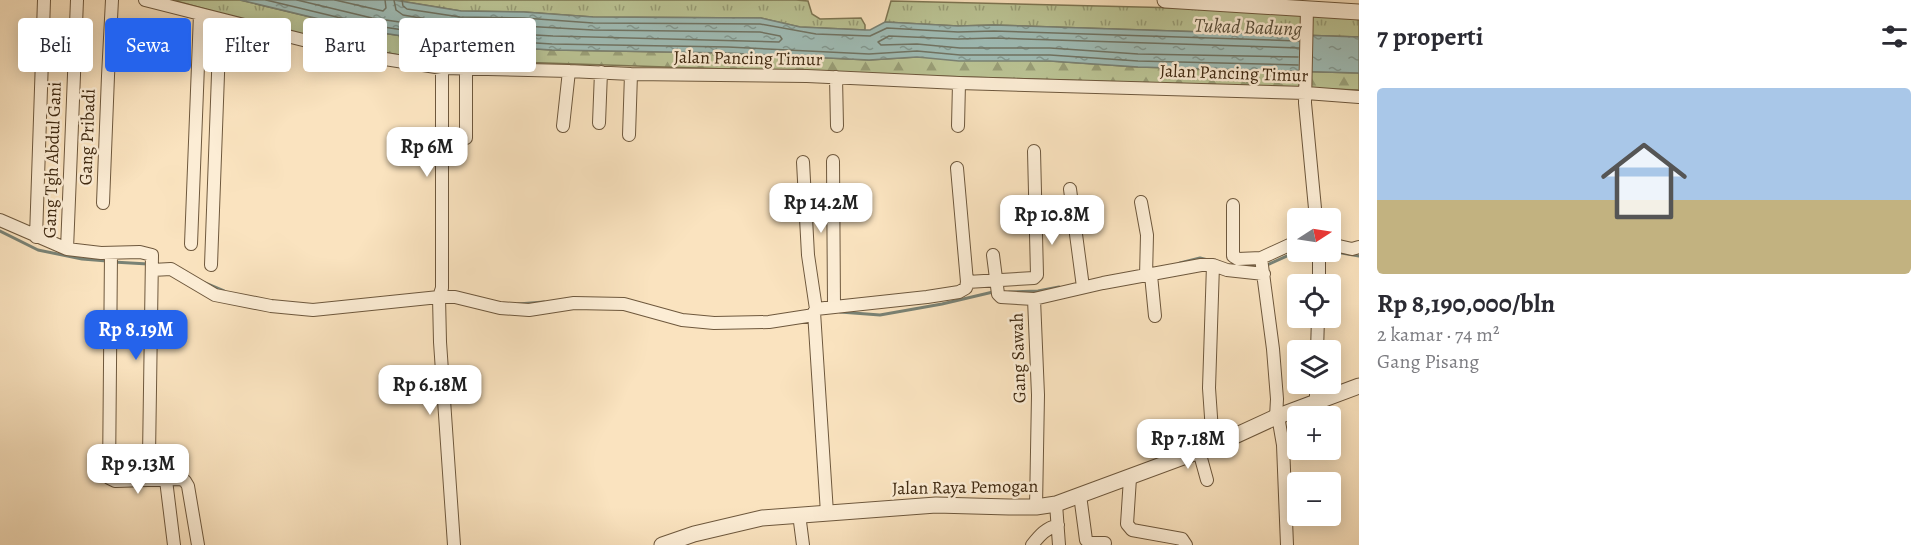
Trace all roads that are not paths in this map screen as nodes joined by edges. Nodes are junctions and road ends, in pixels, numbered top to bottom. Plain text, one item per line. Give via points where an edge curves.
1 (44, 0) edge
2 (76, 0) edge
3 (112, 0) edge
4 (145, 0) edge
5 (1176, 0) edge
6 (1307, 12) junction
7 (1359, 12) edge
8 (200, 14) junction
9 (213, 18) edge
10 (291, 37) edge
11 (399, 61) edge
12 (536, 70) edge
13 (569, 71) junction
14 (218, 72) edge
15 (442, 72) edge
16 (466, 72) edge
17 (601, 72) junction
18 (631, 74) junction
19 (836, 77) junction
20 (959, 83) junction
21 (1306, 93) junction
22 (1359, 98) edge
23 (599, 123) dead end
24 (562, 126) dead end
25 (837, 126) dead end
26 (958, 126) dead end
27 (629, 135) dead end
28 (466, 138) dead end
29 (1034, 151) dead end
30 (833, 161) dead end
31 (803, 162) dead end
32 (957, 168) dead end
33 (1070, 189) dead end
34 (1141, 202) dead end
35 (103, 203) dead end
36 (1233, 205) dead end
37 (1315, 208) edge
38 (0, 220) edge
39 (36, 237) junction
40 (191, 244) dead end
41 (1341, 246) edge
42 (1359, 247) edge
43 (67, 249) junction
44 (1287, 249) edge
45 (993, 255) dead end
46 (111, 258) junction
47 (152, 264) junction
48 (211, 265) dead end
49 (1213, 265) junction
50 (1263, 267) junction
51 (1148, 271) junction
52 (1082, 280) junction
53 (967, 282) junction
54 (997, 287) junction
55 (440, 293) junction
56 (1034, 298) junction
57 (834, 306) junction
58 (815, 312) junction
59 (1155, 316) dead end
60 (1359, 386) edge
61 (1316, 394) edge
62 (1316, 403) junction
63 (1277, 417) junction
64 (1206, 448) junction
65 (149, 456) dead end
66 (1130, 478) junction
67 (166, 480) junction
68 (1207, 480) dead end
69 (1080, 495) junction
70 (1036, 507) junction
71 (827, 513) junction
72 (800, 514) junction
73 (1058, 514) junction
74 (696, 539) edge
75 (1105, 543) dead end
76 (174, 545) edge
77 (198, 545) edge
78 (454, 545) edge
79 (662, 545) edge
80 (803, 545) edge
81 (1032, 545) edge
82 (1059, 545) edge
83 (1186, 545) edge
84 (1287, 545) edge

1 - 39 street
2 - 43 street, Gang Tgh Abdul Gani
3 - 35 street, Gang Pribadi
4 - 8 street, Jalan Pancing Timur
5 - 6 street
6 - 7 street
6 - 21 street
8 - 9 street, Jalan Pancing Timur
8 - 40 street
10 - 11 street, Jalan Pancing Timur
12 - 13 street, Jalan Pancing Timur
13 - 17 street, Jalan Pancing Timur
13 - 24 street
14 - 48 street
15 - 55 street
16 - 28 street
17 - 18 street, Jalan Pancing Timur
17 - 23 street
18 - 19 street, Jalan Pancing Timur
18 - 27 street
19 - 20 street, Jalan Pancing Timur
19 - 25 street
20 - 21 street, Jalan Pancing Timur
20 - 26 street
21 - 22 street, Jalan Pancing Timur
21 - 37 street
29 - 54 street via 1037,275
30 - 57 street
31 - 58 street
32 - 53 street
33 - 52 street
34 - 51 street
36 - 50 street via 1233,256
38 - 39 street
39 - 43 street
41 - 42 street
43 - 46 street
44 - 50 street
45 - 54 street
46 - 47 street via 150,253
46 - 67 street via 109,478
47 - 55 street via 171,269 215,295 271,306 313,310
47 - 65 street
49 - 50 street, Gang Sawah via 1227,270
49 - 51 street, Gang Sawah
49 - 64 street
50 - 63 street
51 - 52 street, Gang Sawah
51 - 59 street
52 - 56 street, Gang Sawah
53 - 54 street
53 - 57 street via 960,291 927,297
54 - 56 street via 1004,297
55 - 58 street via 500,308 624,304 682,320 714,322 769,322
55 - 78 street
56 - 70 street, Gang Sawah via 1038,395
57 - 58 street
58 - 71 street
60 - 62 street, Jalan Raya Pemogan
61 - 62 street
62 - 63 street, Jalan Raya Pemogan
63 - 64 street, Jalan Raya Pemogan
63 - 84 street via 1283,445
64 - 66 street, Jalan Raya Pemogan
64 - 68 street
66 - 69 street, Jalan Raya Pemogan
66 - 83 street via 1130,528 1182,539
67 - 76 street
67 - 77 street via 180,478 188,486
69 - 73 street, Jalan Raya Pemogan
69 - 75 street via 1086,540
70 - 71 street, Jalan Raya Pemogan via 936,505
70 - 73 street, Jalan Raya Pemogan
71 - 72 street, Jalan Raya Pemogan
72 - 74 street, Jalan Raya Pemogan via 744,522
72 - 80 street
73 - 81 street
73 - 82 street
74 - 79 street, Jalan Raya Pemogan

